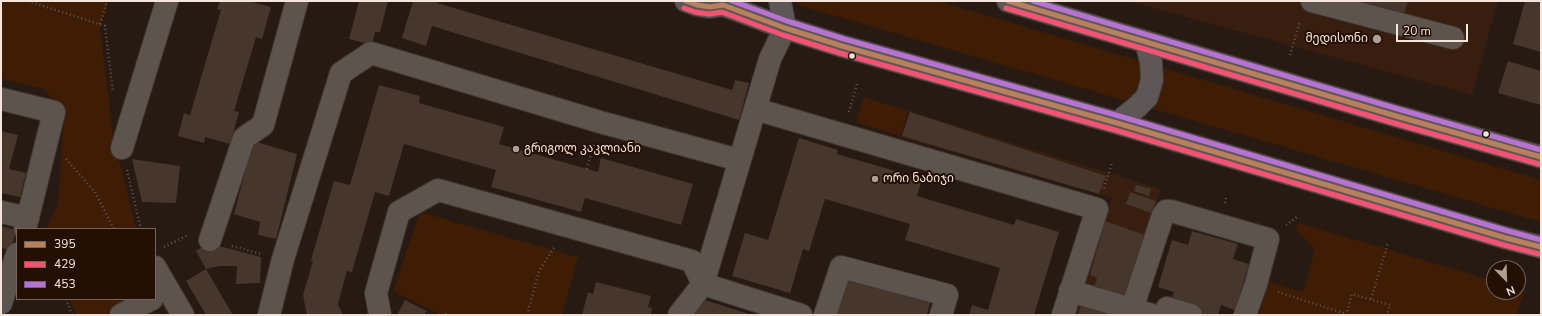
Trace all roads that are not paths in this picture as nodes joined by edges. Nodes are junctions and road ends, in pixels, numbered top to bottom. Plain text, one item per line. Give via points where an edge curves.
1 (167, 1) edge
2 (296, 1) edge
3 (686, 1) edge
4 (780, 1) edge
5 (1008, 1) edge
6 (727, 3) edge
7 (1059, 8) edge
8 (1307, 8) edge
9 (785, 28) junction
10 (1453, 38) dead end
11 (1146, 42) junction
12 (1, 99) edge
13 (755, 109) junction
14 (1117, 123) junction
15 (122, 148) dead end
16 (1541, 157) edge
17 (739, 160) junction
18 (1, 212) edge
19 (26, 224) edge
20 (209, 240) road end
21 (1541, 247) edge
22 (16, 257) edge
23 (156, 277) edge
24 (703, 284) junction
25 (1070, 291) junction
26 (158, 296) edge
27 (150, 300) edge
28 (1, 303) edge
29 (1142, 312) edge
30 (121, 315) edge
31 (183, 315) edge
32 (269, 315) edge
33 (380, 315) edge
34 (679, 315) edge
35 (802, 315) edge
36 (825, 315) edge
37 (941, 315) edge
38 (1063, 315) edge
39 (1164, 315) edge
40 (1191, 315) edge
41 (1245, 315) edge

1 - 15 street
2 - 20 street via 263,125 244,138
3 - 6 main road via 710,7
4 - 9 main road
5 - 7 main road
6 - 9 main road
7 - 11 main road
8 - 10 street
9 - 13 street via 770,59
9 - 14 main road
11 - 14 main road via 1152,80 1147,97
11 - 16 main road
12 - 19 street via 54,112
13 - 17 street
13 - 25 street via 1096,209
14 - 21 main road
17 - 24 street
17 - 32 street via 600,122 371,53 341,73 283,259
18 - 19 street
22 - 28 street
23 - 26 street
24 - 33 street via 692,261 438,190 399,212 376,293
24 - 34 street
24 - 35 street
25 - 29 street
25 - 38 street
26 - 31 street
27 - 30 street
29 - 41 street via 1163,215 1166,211 1171,211 1268,239
36 - 37 street via 841,267 947,295
39 - 40 street via 1167,308

